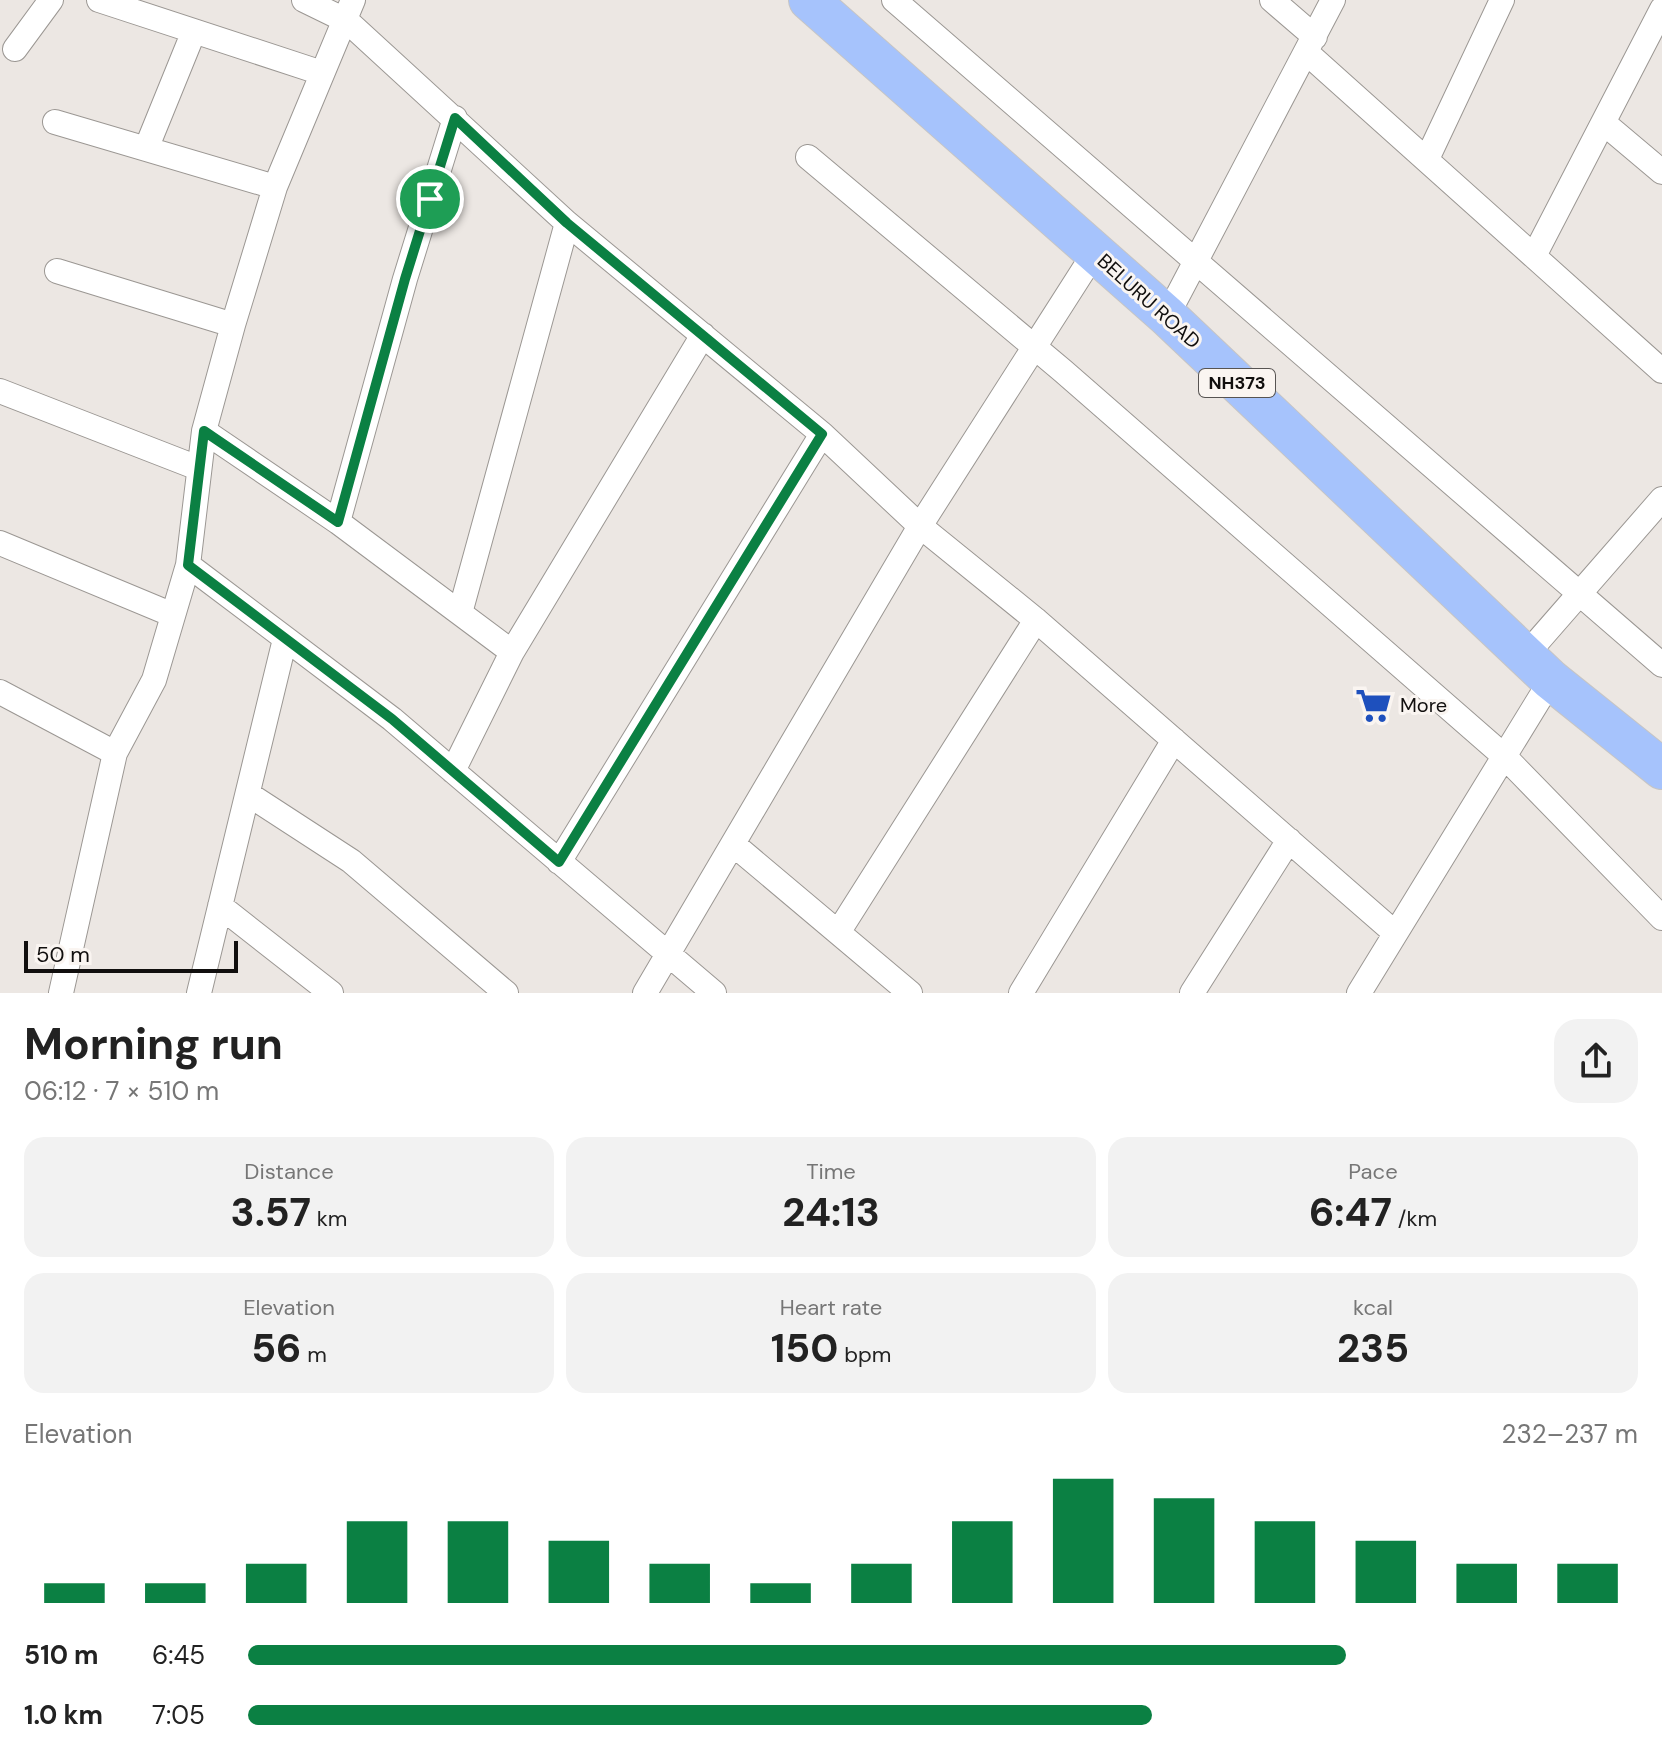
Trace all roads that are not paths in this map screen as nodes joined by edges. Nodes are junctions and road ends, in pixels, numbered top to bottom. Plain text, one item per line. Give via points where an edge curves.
1 (51, 0) edge
2 (99, 0) edge
3 (304, 0) edge
4 (809, 0) edge
5 (894, 0) edge
6 (1272, 0) edge
7 (1333, 0) edge
8 (1502, 0) edge
9 (1662, 9) edge
10 (350, 11) edge
11 (194, 31) junction
12 (1655, 43) edge
13 (1311, 45) junction
14 (15, 49) dead end
15 (322, 73) junction
16 (455, 118) junction
17 (55, 122) dead end
18 (1605, 124) junction
19 (146, 149) junction
20 (808, 157) dead end
21 (1427, 159) junction
22 (1662, 172) edge
23 (275, 187) junction
24 (567, 223) junction
25 (1095, 252) junction
26 (1535, 254) junction
27 (1196, 262) junction
28 (57, 271) dead end
29 (1167, 316) junction
30 (233, 325) junction
31 (703, 335) junction
32 (1033, 348) junction
33 (1662, 371) edge
34 (0, 391) edge
35 (204, 431) junction
36 (822, 434) junction
37 (198, 468) junction
38 (1662, 499) edge
39 (338, 522) junction
40 (920, 526) junction
41 (0, 543) edge
42 (188, 565) junction
43 (1581, 592) junction
44 (460, 613) junction
45 (173, 615) junction
46 (1036, 620) junction
47 (285, 639) junction
48 (512, 652) junction
49 (1662, 665) edge
50 (1538, 668) junction
51 (0, 692) edge
52 (1174, 740) junction
53 (115, 753) junction
54 (1504, 756) junction
55 (1662, 769) edge
56 (453, 771) junction
57 (248, 794) junction
58 (1289, 840) junction
59 (733, 844) junction
60 (559, 862) junction
61 (220, 906) junction
62 (1662, 918) edge
63 (839, 931) junction
64 (1395, 933) junction
65 (669, 955) junction
66 (1360, 992) edge
67 (61, 993) edge
68 (199, 993) edge
69 (331, 993) edge
70 (506, 993) edge
71 (645, 993) edge
72 (714, 993) edge
73 (910, 993) edge
74 (1021, 993) edge
75 (1192, 993) edge

1 - 14 street
2 - 11 street
3 - 10 street
4 - 25 highway, BELURU ROAD / NH373
5 - 27 street
6 - 13 street
7 - 13 street
8 - 21 street
9 - 12 street
10 - 15 street
10 - 16 street
11 - 15 street
11 - 19 street
12 - 18 street
13 - 21 street
13 - 27 street
15 - 23 street
16 - 24 street
16 - 39 street
17 - 19 street
18 - 22 street
18 - 26 street
19 - 23 street
20 - 32 street
21 - 26 street
23 - 30 street
24 - 31 street
24 - 44 street
25 - 29 highway, BELURU ROAD / NH373
25 - 32 street
26 - 33 street
27 - 29 street
27 - 43 street
28 - 30 street
29 - 50 highway, BELURU ROAD / NH373
30 - 35 street
31 - 36 street
31 - 48 street
32 - 40 street
32 - 54 street
34 - 37 street
35 - 37 street
35 - 39 street
36 - 40 street
36 - 60 street
37 - 42 street
38 - 43 street
39 - 44 street
40 - 46 street
40 - 59 street
41 - 45 street
42 - 45 street
42 - 47 street
43 - 49 street
43 - 50 street
44 - 48 street
45 - 53 street via 154,680
46 - 52 street
46 - 63 street
47 - 56 street
47 - 57 street
48 - 56 street
50 - 54 street
50 - 55 highway, BELURU ROAD / NH373
51 - 53 street
52 - 58 street
52 - 74 street
53 - 67 street
54 - 62 street
54 - 64 street
56 - 60 street
57 - 61 street
57 - 70 street via 351,861
58 - 64 street
58 - 75 street
59 - 63 street
59 - 65 street
60 - 65 street
61 - 68 street
61 - 69 street
63 - 73 street
64 - 66 street
65 - 71 street
65 - 72 street

